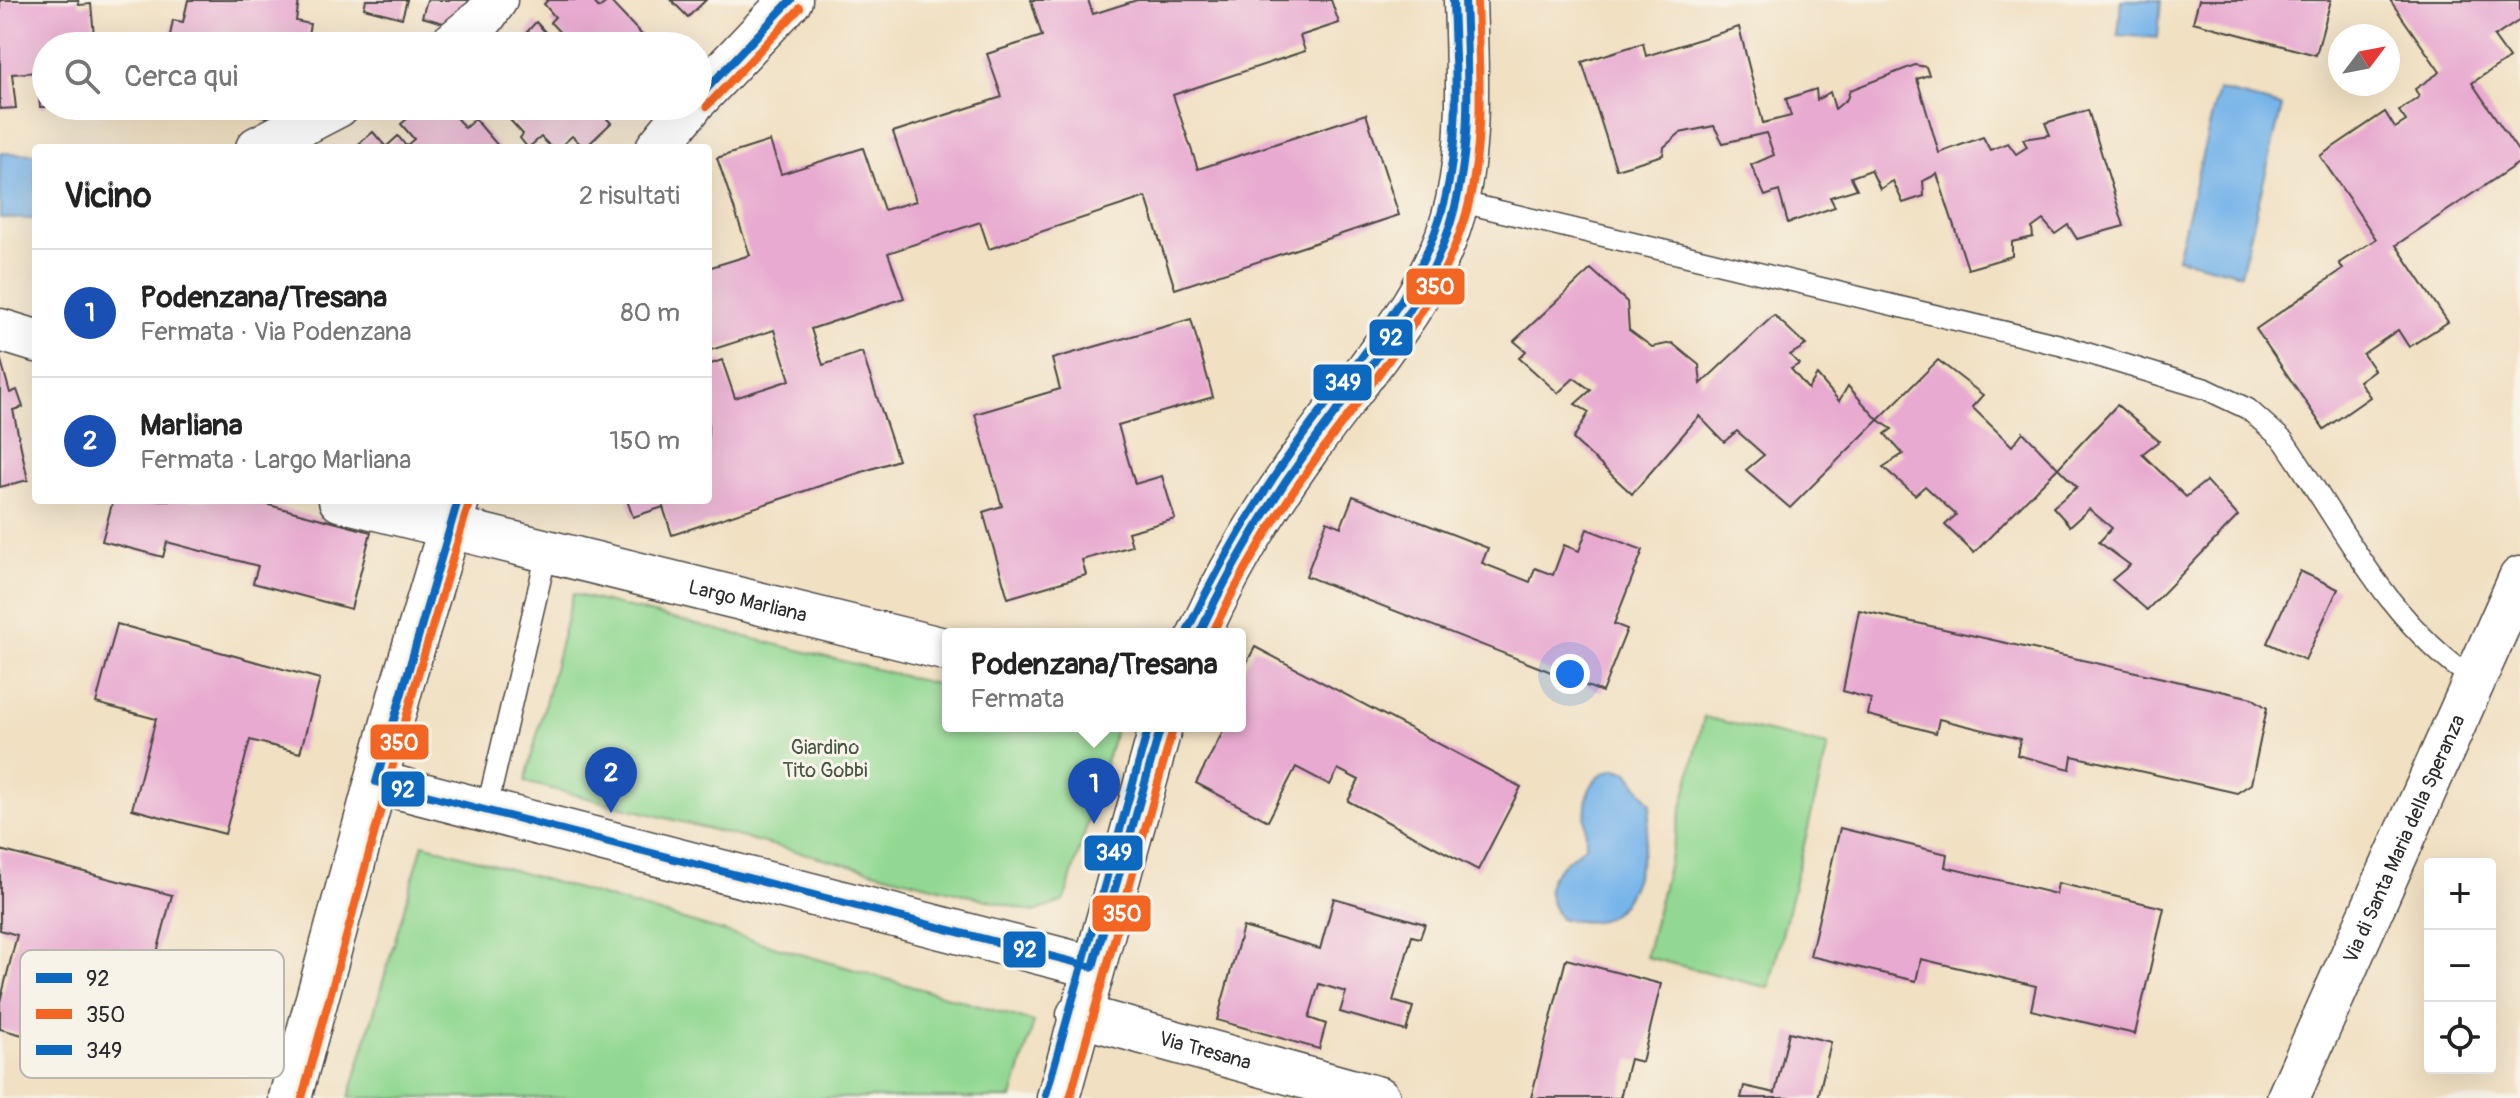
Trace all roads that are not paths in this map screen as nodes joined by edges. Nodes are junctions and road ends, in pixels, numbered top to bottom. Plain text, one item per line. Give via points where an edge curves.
1 (496, 0) edge
2 (791, 0) edge
3 (1465, 0) edge
4 (466, 32) edge
5 (712, 83) edge
6 (311, 120) edge
7 (680, 120) edge
8 (265, 144) edge
9 (660, 144) edge
10 (1457, 201) junction
11 (0, 330) edge
12 (32, 340) edge
13 (372, 504) edge
14 (453, 514) edge
15 (547, 552) junction
16 (2520, 578) edge
17 (1202, 628) edge
18 (942, 649) edge
19 (2475, 680) junction
20 (1159, 732) edge
21 (376, 782) junction
22 (487, 808) junction
23 (1093, 967) junction
24 (1078, 1015) junction
25 (290, 1098) edge
26 (1058, 1098) edge
27 (1379, 1098) edge
28 (2288, 1098) edge

1 - 4 street
2 - 5 street
3 - 10 street via 1466,115
6 - 8 street
7 - 9 street
10 - 17 street via 1421,290 1270,504
10 - 19 lane via 2060,345 2232,400 2284,441 2413,630
11 - 12 street
13 - 14 street, Largo Marliana
14 - 15 street, Largo Marliana
14 - 21 street
15 - 18 street, Largo Marliana
15 - 22 lane
16 - 19 street, Via di Santa Maria della Speranza
19 - 28 street, Via di Santa Maria della Speranza
20 - 23 street
21 - 22 street
21 - 25 street
22 - 23 street
23 - 24 street
24 - 26 street
24 - 27 street, Via Tresana

